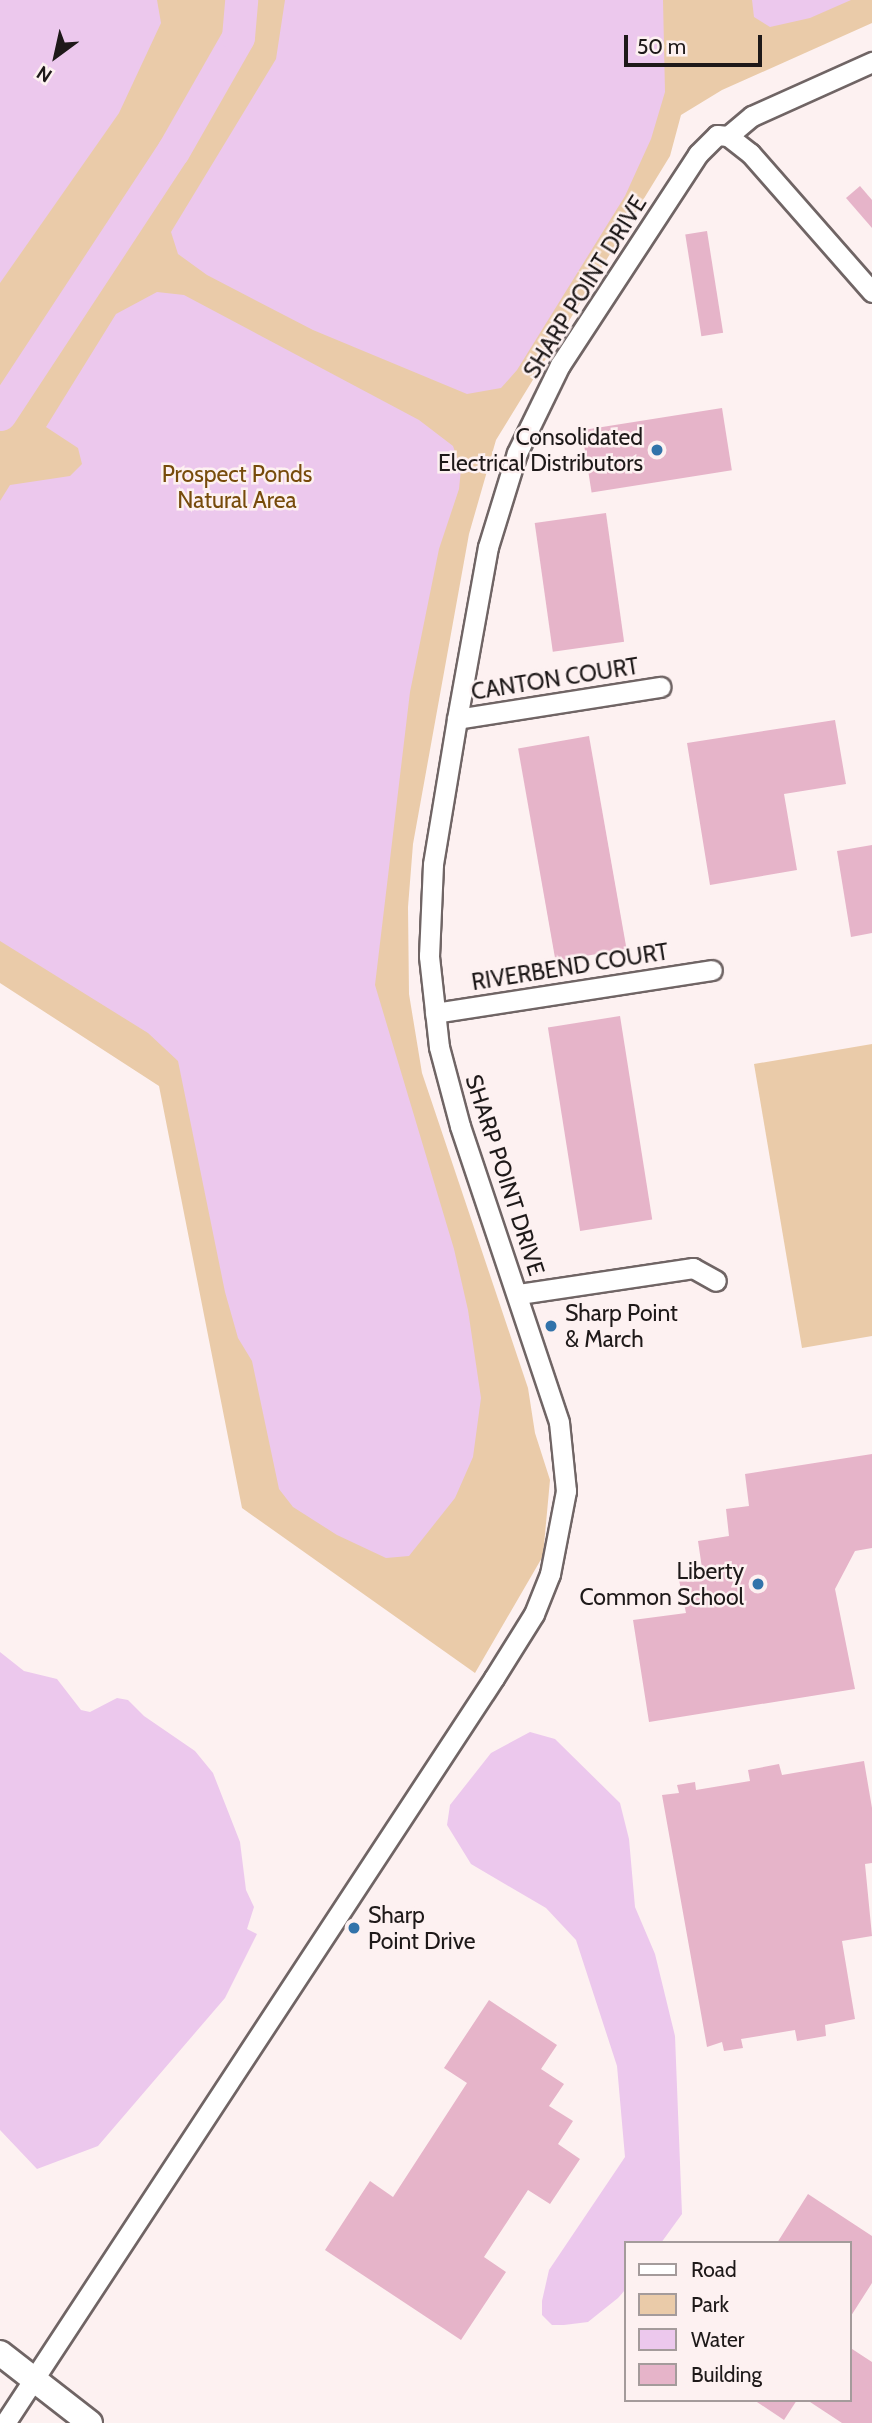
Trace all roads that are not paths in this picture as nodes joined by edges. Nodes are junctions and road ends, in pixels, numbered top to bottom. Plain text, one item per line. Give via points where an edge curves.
1 (872, 62) edge
2 (729, 136) junction
3 (872, 292) edge
4 (660, 687) dead end
5 (457, 719) junction
6 (712, 970) dead end
7 (435, 1013) junction
8 (716, 1281) dead end
9 (519, 1294) junction
10 (0, 2353) edge
11 (33, 2378) junction
12 (5, 2423) edge
13 (90, 2423) edge

1 - 2 street, SHARP POINT DRIVE via 752,116
2 - 3 street via 750,153
2 - 5 street, SHARP POINT DRIVE via 717,135 698,154 560,365 517,453 488,547
4 - 5 street, CANTON COURT
5 - 7 street, SHARP POINT DRIVE via 433,864 429,956
6 - 7 street, RIVERBEND COURT
7 - 9 street, SHARP POINT DRIVE via 460,1126
8 - 9 street via 693,1268
9 - 11 street, SHARP POINT DRIVE via 550,1383 566,1460 561,1529 534,1614
10 - 11 main road
11 - 12 street, SHARP POINT DRIVE
11 - 13 main road

